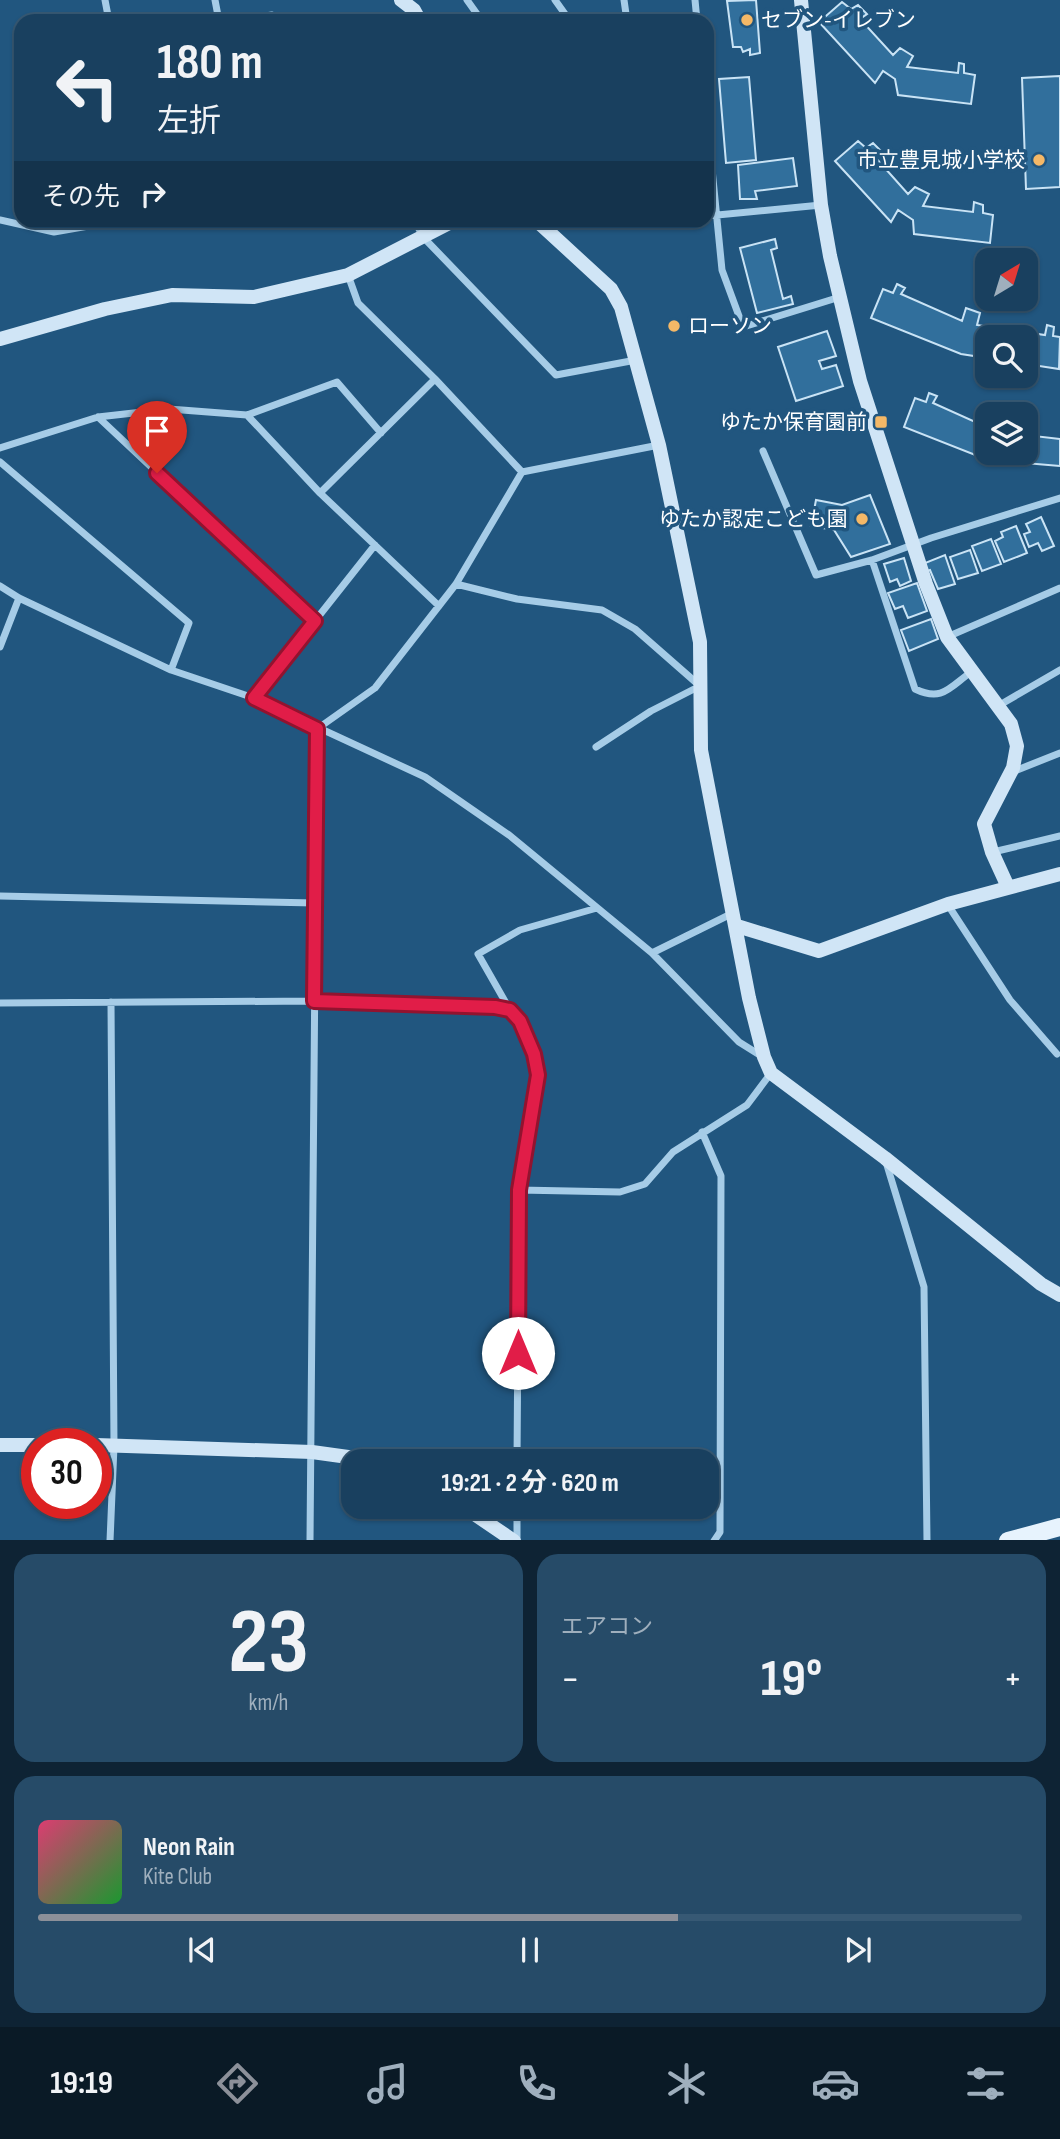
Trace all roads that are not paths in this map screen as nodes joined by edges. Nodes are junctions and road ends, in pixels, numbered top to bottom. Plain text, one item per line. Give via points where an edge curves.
1 (401, 0) edge
2 (801, 0) edge
3 (416, 14) edge
4 (714, 186) edge
5 (821, 205) junction
6 (714, 215) edge
7 (717, 215) junction
8 (49, 228) edge
9 (77, 228) edge
10 (418, 228) edge
11 (441, 228) edge
12 (545, 228) edge
13 (424, 238) junction
14 (348, 275) junction
15 (839, 297) junction
16 (0, 339) edge
17 (636, 360) junction
18 (435, 379) junction
19 (247, 415) junction
20 (98, 417) junction
21 (381, 433) junction
22 (659, 445) junction
23 (0, 448) edge
24 (763, 451) dead end
25 (0, 462) edge
26 (522, 472) junction
27 (320, 493) junction
28 (1060, 498) edge
29 (375, 545) junction
30 (914, 545) junction
31 (872, 560) junction
32 (456, 584) junction
33 (0, 586) edge
34 (1060, 588) edge
35 (19, 598) junction
36 (439, 606) junction
37 (315, 621) junction
38 (947, 637) junction
39 (0, 647) edge
40 (171, 670) junction
41 (1060, 670) edge
42 (971, 672) junction
43 (700, 687) junction
44 (254, 698) junction
45 (997, 706) junction
46 (317, 729) junction
47 (596, 747) dead end
48 (1060, 753) edge
49 (1010, 772) junction
50 (1060, 836) edge
51 (992, 852) junction
52 (1060, 874) edge
53 (1008, 887) junction
54 (0, 896) edge
55 (315, 903) junction
56 (948, 904) junction
57 (597, 908) junction
58 (736, 919) junction
59 (652, 953) junction
60 (314, 1001) junction
61 (111, 1002) junction
62 (0, 1003) edge
63 (510, 1010) junction
64 (1058, 1054) dead end
65 (764, 1057) junction
66 (771, 1073) junction
67 (702, 1132) junction
68 (885, 1158) junction
69 (519, 1190) junction
70 (1060, 1295) edge
71 (0, 1445) edge
72 (21, 1445) edge
73 (114, 1446) junction
74 (517, 1449) edge
75 (312, 1452) junction
76 (341, 1456) edge
77 (482, 1519) edge
78 (516, 1519) edge
79 (1060, 1527) edge
80 (110, 1540) edge
81 (310, 1540) edge
82 (514, 1540) edge
83 (515, 1540) edge
84 (715, 1540) edge
85 (927, 1540) edge
86 (1012, 1540) edge

1 - 3 street
2 - 5 street
4 - 7 street
5 - 7 street
5 - 15 street
6 - 7 street
7 - 15 street via 722,270 743,327
8 - 9 street via 54,232
10 - 13 street
11 - 13 street
12 - 17 street via 611,289
13 - 14 street
13 - 17 street via 556,375
14 - 16 street via 254,297 172,295
14 - 18 street via 358,303
15 - 30 street via 860,381
17 - 22 street
18 - 21 street
18 - 26 street
19 - 20 street via 169,408
19 - 21 street via 337,382
19 - 27 street
20 - 23 street
20 - 37 street
21 - 27 street
22 - 26 street
22 - 43 street via 699,642
24 - 31 street via 816,575
25 - 40 street via 189,623
26 - 32 street
27 - 29 street
28 - 30 street
29 - 36 street
29 - 37 street
30 - 31 street
30 - 38 street
31 - 42 street via 915,689 929,696 941,694
32 - 36 street
32 - 43 street via 517,599 602,610 635,629
33 - 35 street
34 - 38 street
35 - 39 street
35 - 40 street
36 - 46 street via 375,688
37 - 44 street
38 - 42 street
40 - 44 street
41 - 45 street
42 - 45 street
43 - 47 street via 651,711
43 - 58 street via 701,750
44 - 46 street
45 - 49 street via 1011,724 1017,746
46 - 55 street
46 - 57 street via 425,778 509,835
48 - 49 street
49 - 51 street via 984,824
50 - 51 street
51 - 53 street
52 - 53 street
53 - 56 street
54 - 55 street
55 - 60 street
56 - 58 street via 819,951
56 - 64 street via 1010,1000
57 - 59 street
57 - 63 street via 520,930 478,954
58 - 59 street
58 - 65 street
59 - 65 street via 739,1042
60 - 61 street
60 - 63 street
60 - 75 street
61 - 62 street
61 - 73 street
63 - 69 street via 520,1021 538,1075
65 - 66 street
66 - 67 street via 747,1105
66 - 68 street
67 - 69 street via 673,1152 645,1184 620,1192
67 - 84 street via 721,1176 720,1532
68 - 70 street
68 - 85 street via 924,1287
69 - 74 street
71 - 72 street
73 - 75 street
73 - 80 street
75 - 76 street
75 - 81 street
77 - 82 street
78 - 83 street
79 - 86 main road

